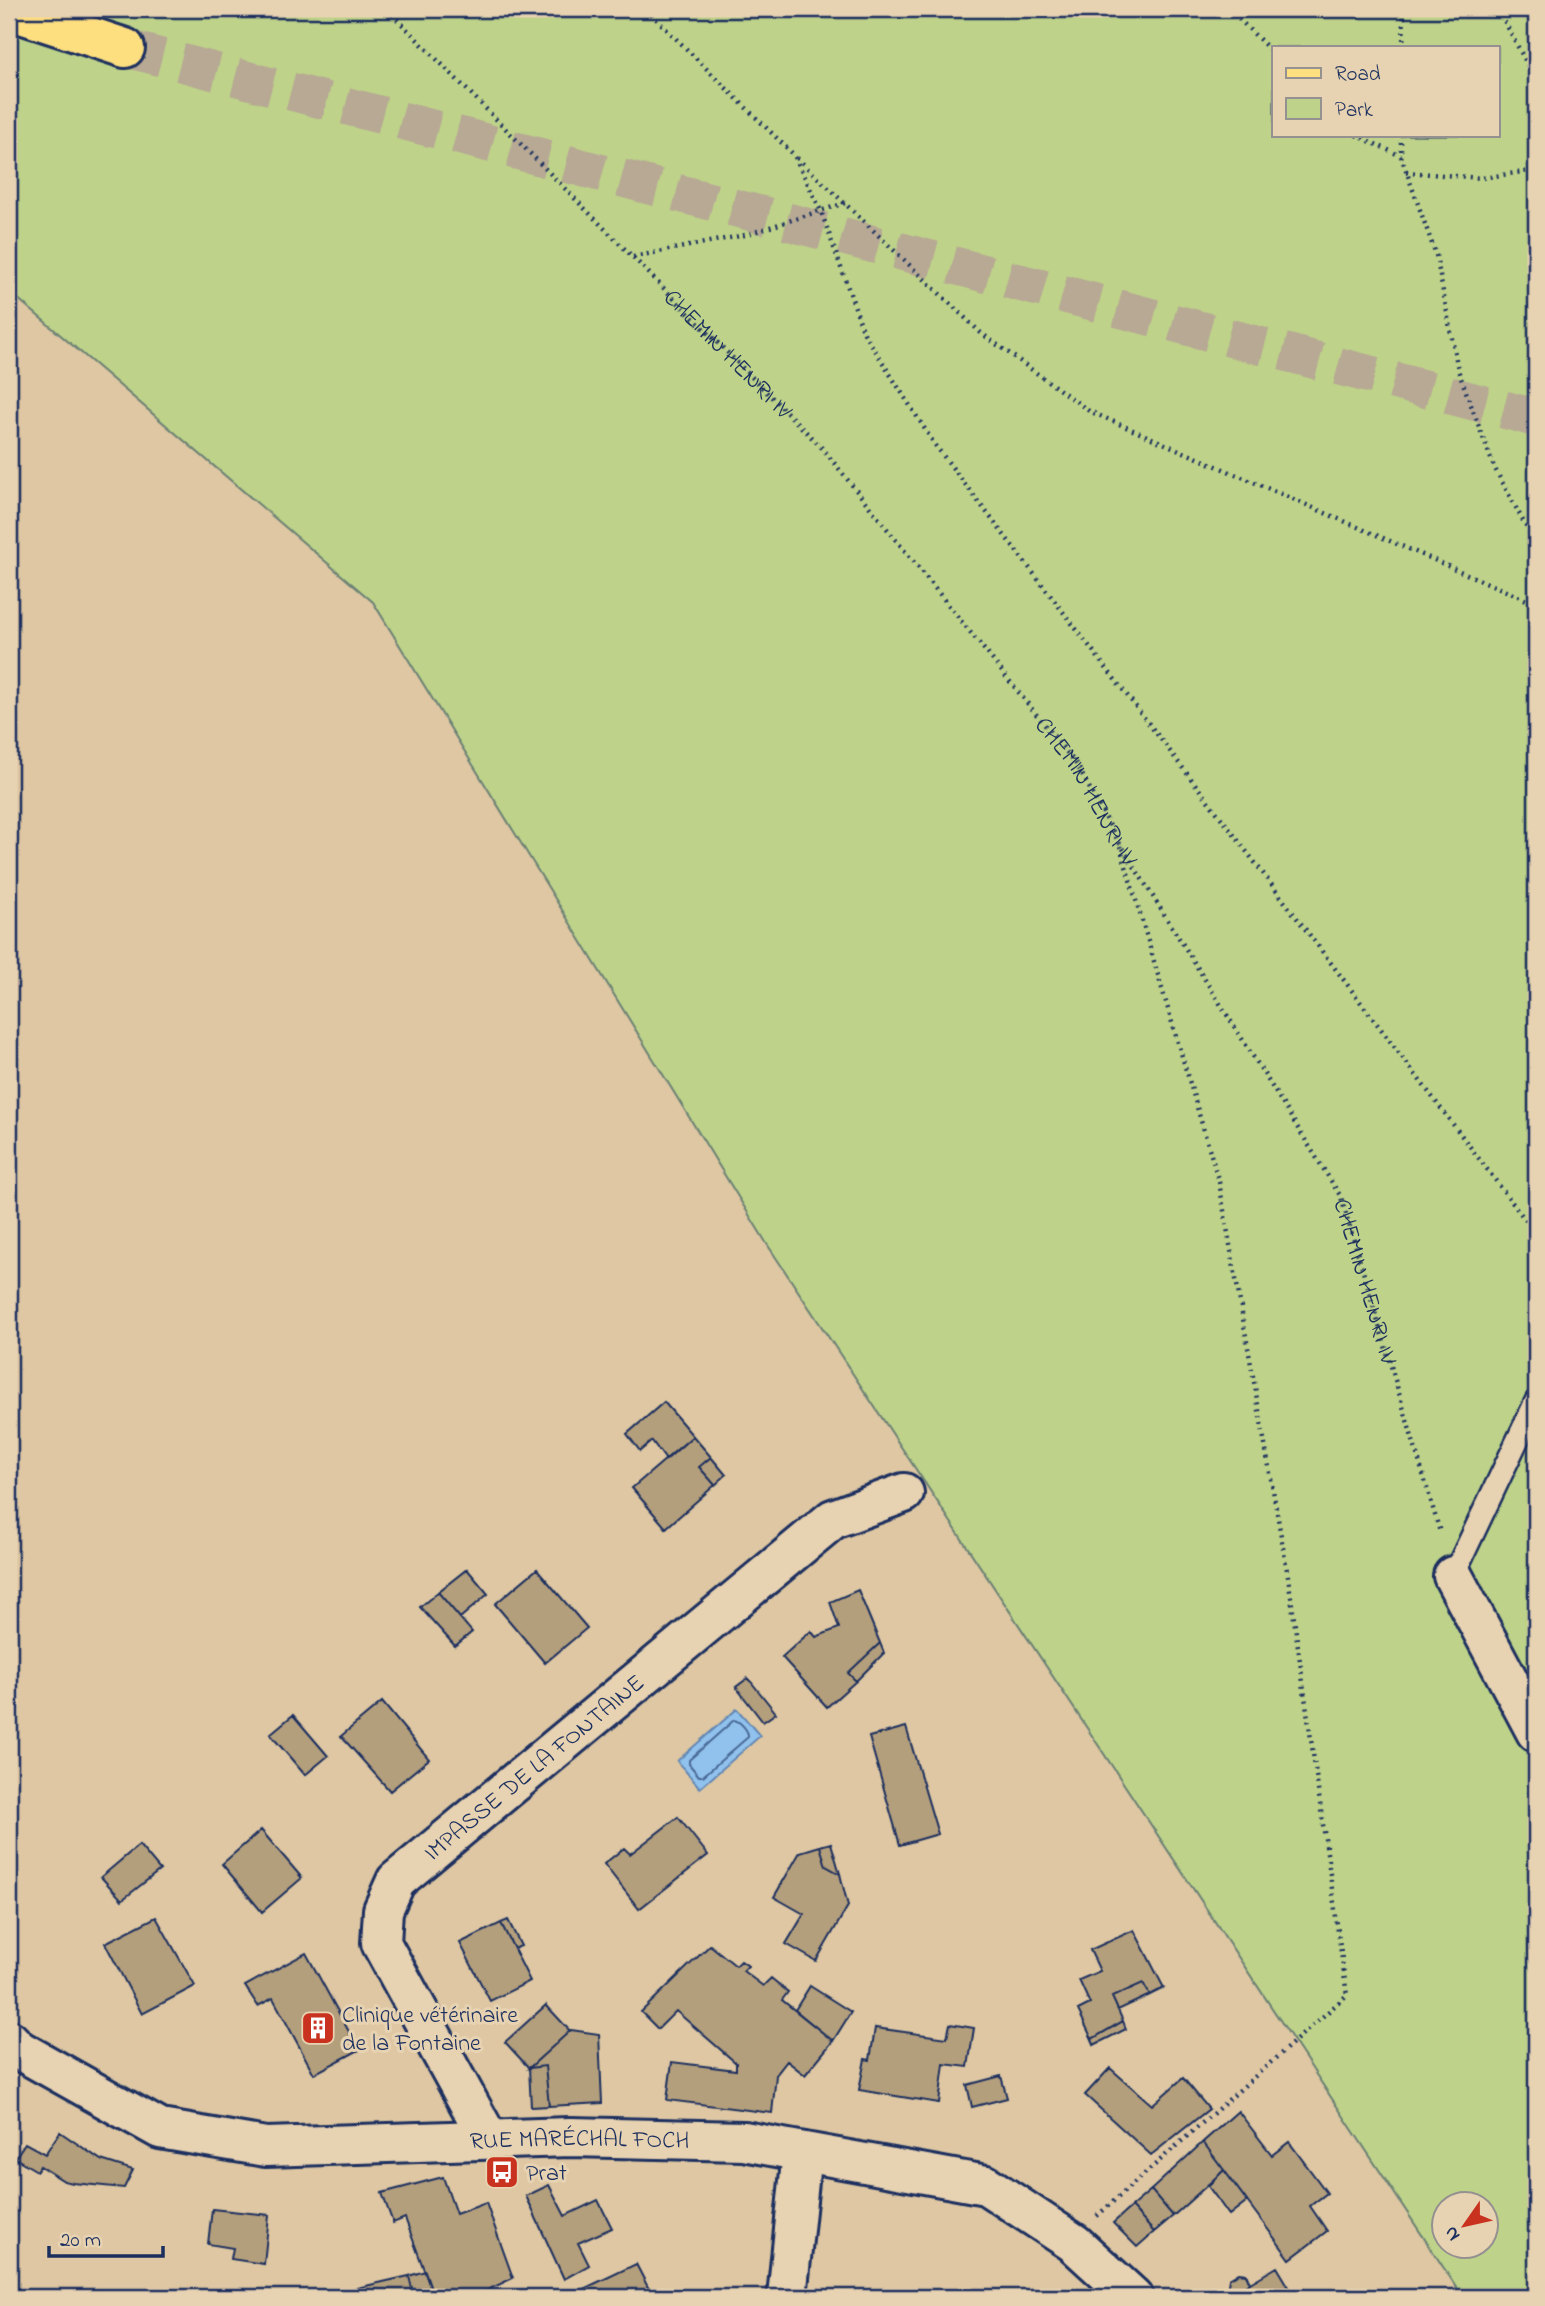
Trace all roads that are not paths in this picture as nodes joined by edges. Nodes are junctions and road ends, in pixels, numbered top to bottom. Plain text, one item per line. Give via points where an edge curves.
1 (9, 10) edge
2 (125, 48) tunnel mouth
3 (1536, 1401) edge
4 (904, 1493) dead end
5 (1453, 1576) joint
6 (1536, 1732) edge
7 (9, 2040) edge
8 (488, 2138) junction
9 (802, 2152) junction
10 (787, 2297) edge
11 (1133, 2297) edge

1 - 2 main road
3 - 5 lane
4 - 8 street, IMPASSE DE LA FONTAINE via 833,1518 396,1881 383,1910 381,1943
5 - 6 street
7 - 8 street, RUE MARÉCHAL FOCH via 19,2050 160,2129 266,2147
8 - 9 street, RUE MARÉCHAL FOCH via 744,2141
9 - 10 street
9 - 11 street, RUE MARÉCHAL FOCH via 986,2185 1074,2243

